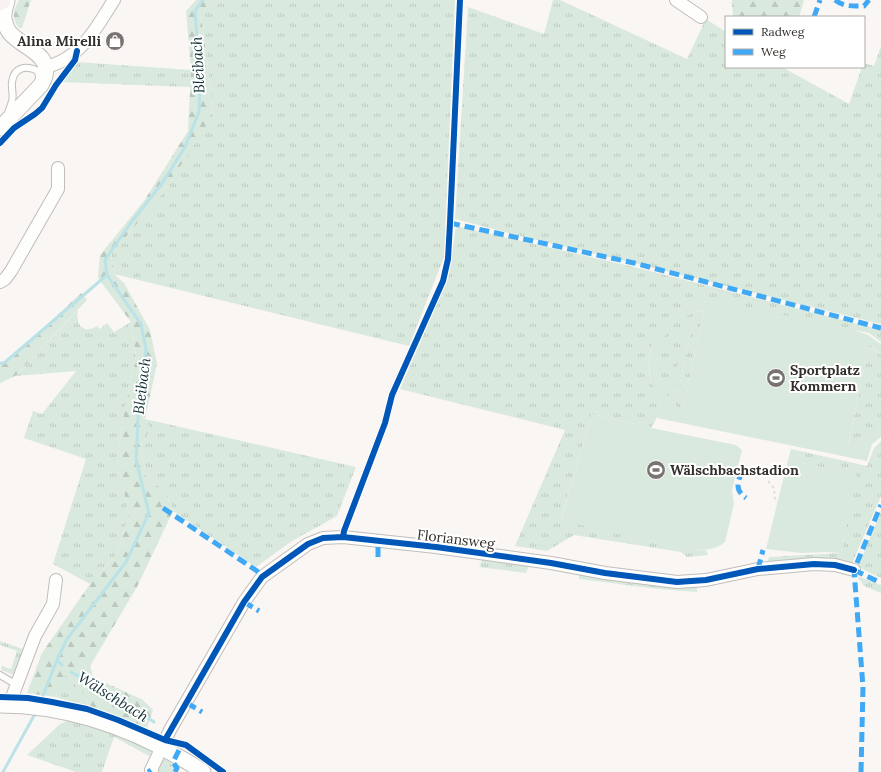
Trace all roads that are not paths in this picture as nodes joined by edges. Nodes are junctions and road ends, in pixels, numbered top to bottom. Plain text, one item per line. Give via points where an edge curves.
1 (7, 0) edge
2 (114, 0) edge
3 (676, 0) edge
4 (701, 17) dead end
5 (47, 67) junction
6 (41, 85) junction
7 (2, 126) edge
8 (58, 168) dead end
9 (0, 282) edge
10 (854, 570) dead end
11 (56, 580) dead end
12 (0, 675) edge
13 (17, 685) junction
14 (4, 705) edge
15 (161, 747) junction
16 (150, 771) edge
17 (203, 772) edge

1 - 5 street via 4,17 9,32
2 - 5 street via 77,51
3 - 4 street
5 - 6 street via 46,77
6 - 7 street
6 - 7 lane via 38,71 23,67 15,72 12,82 13,100
8 - 9 street via 58,189 11,271
10 - 15 street, Floriansweg via 835,565 814,564 677,582 436,547 343,537 323,538 308,544 262,577 244,602
11 - 13 street via 53,604 35,636
12 - 13 lane
13 - 14 street
14 - 15 street via 72,714 114,726
15 - 16 street, Floriansweg
15 - 17 street

